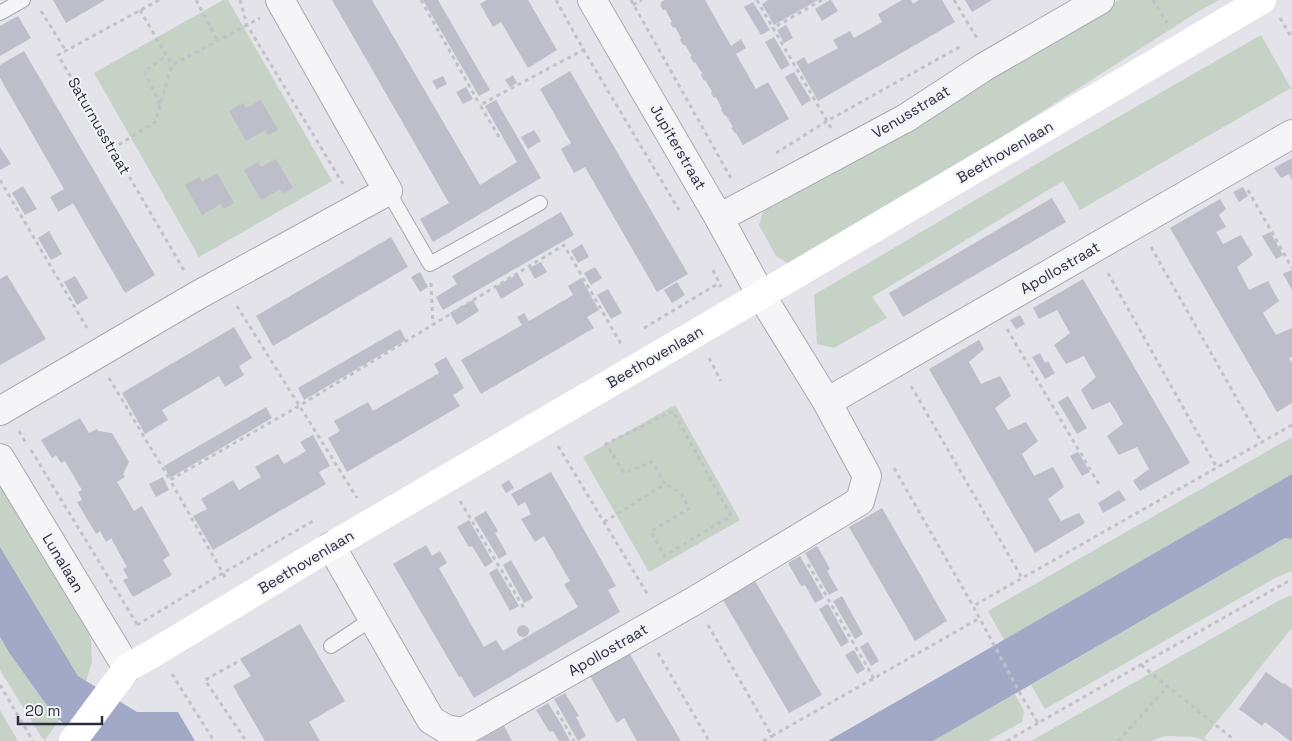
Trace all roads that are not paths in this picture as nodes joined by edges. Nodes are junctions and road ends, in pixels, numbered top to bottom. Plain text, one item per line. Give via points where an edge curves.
1 (23, 0) edge
2 (592, 0) edge
3 (1100, 0) edge
4 (282, 3) edge
5 (1271, 8) edge
6 (0, 13) edge
7 (1292, 134) edge
8 (388, 191) junction
9 (540, 203) dead end
10 (719, 218) junction
11 (761, 295) junction
12 (827, 402) junction
13 (9, 419) edge
14 (0, 458) edge
15 (330, 546) junction
16 (372, 618) junction
17 (331, 646) dead end
18 (127, 668) junction
19 (73, 741) edge

1 - 6 lane
2 - 10 street, Jupiterstraat
3 - 10 street, Venusstraat via 992,62 906,118
4 - 8 street
5 - 11 street, Beethovenlaan
7 - 12 street, Apollostraat
8 - 9 lane via 430,264
8 - 13 street via 98,353
10 - 11 street, Jupiterstraat
11 - 12 street, Apollostraat
11 - 15 street, Beethovenlaan
12 - 16 street, Apollostraat via 867,476 860,501 694,601 463,732 446,729 430,720
14 - 18 street, Lunalaan
15 - 16 street, Apollostraat
15 - 18 street, Beethovenlaan
16 - 17 lane
18 - 19 street, Beethovenlaan

